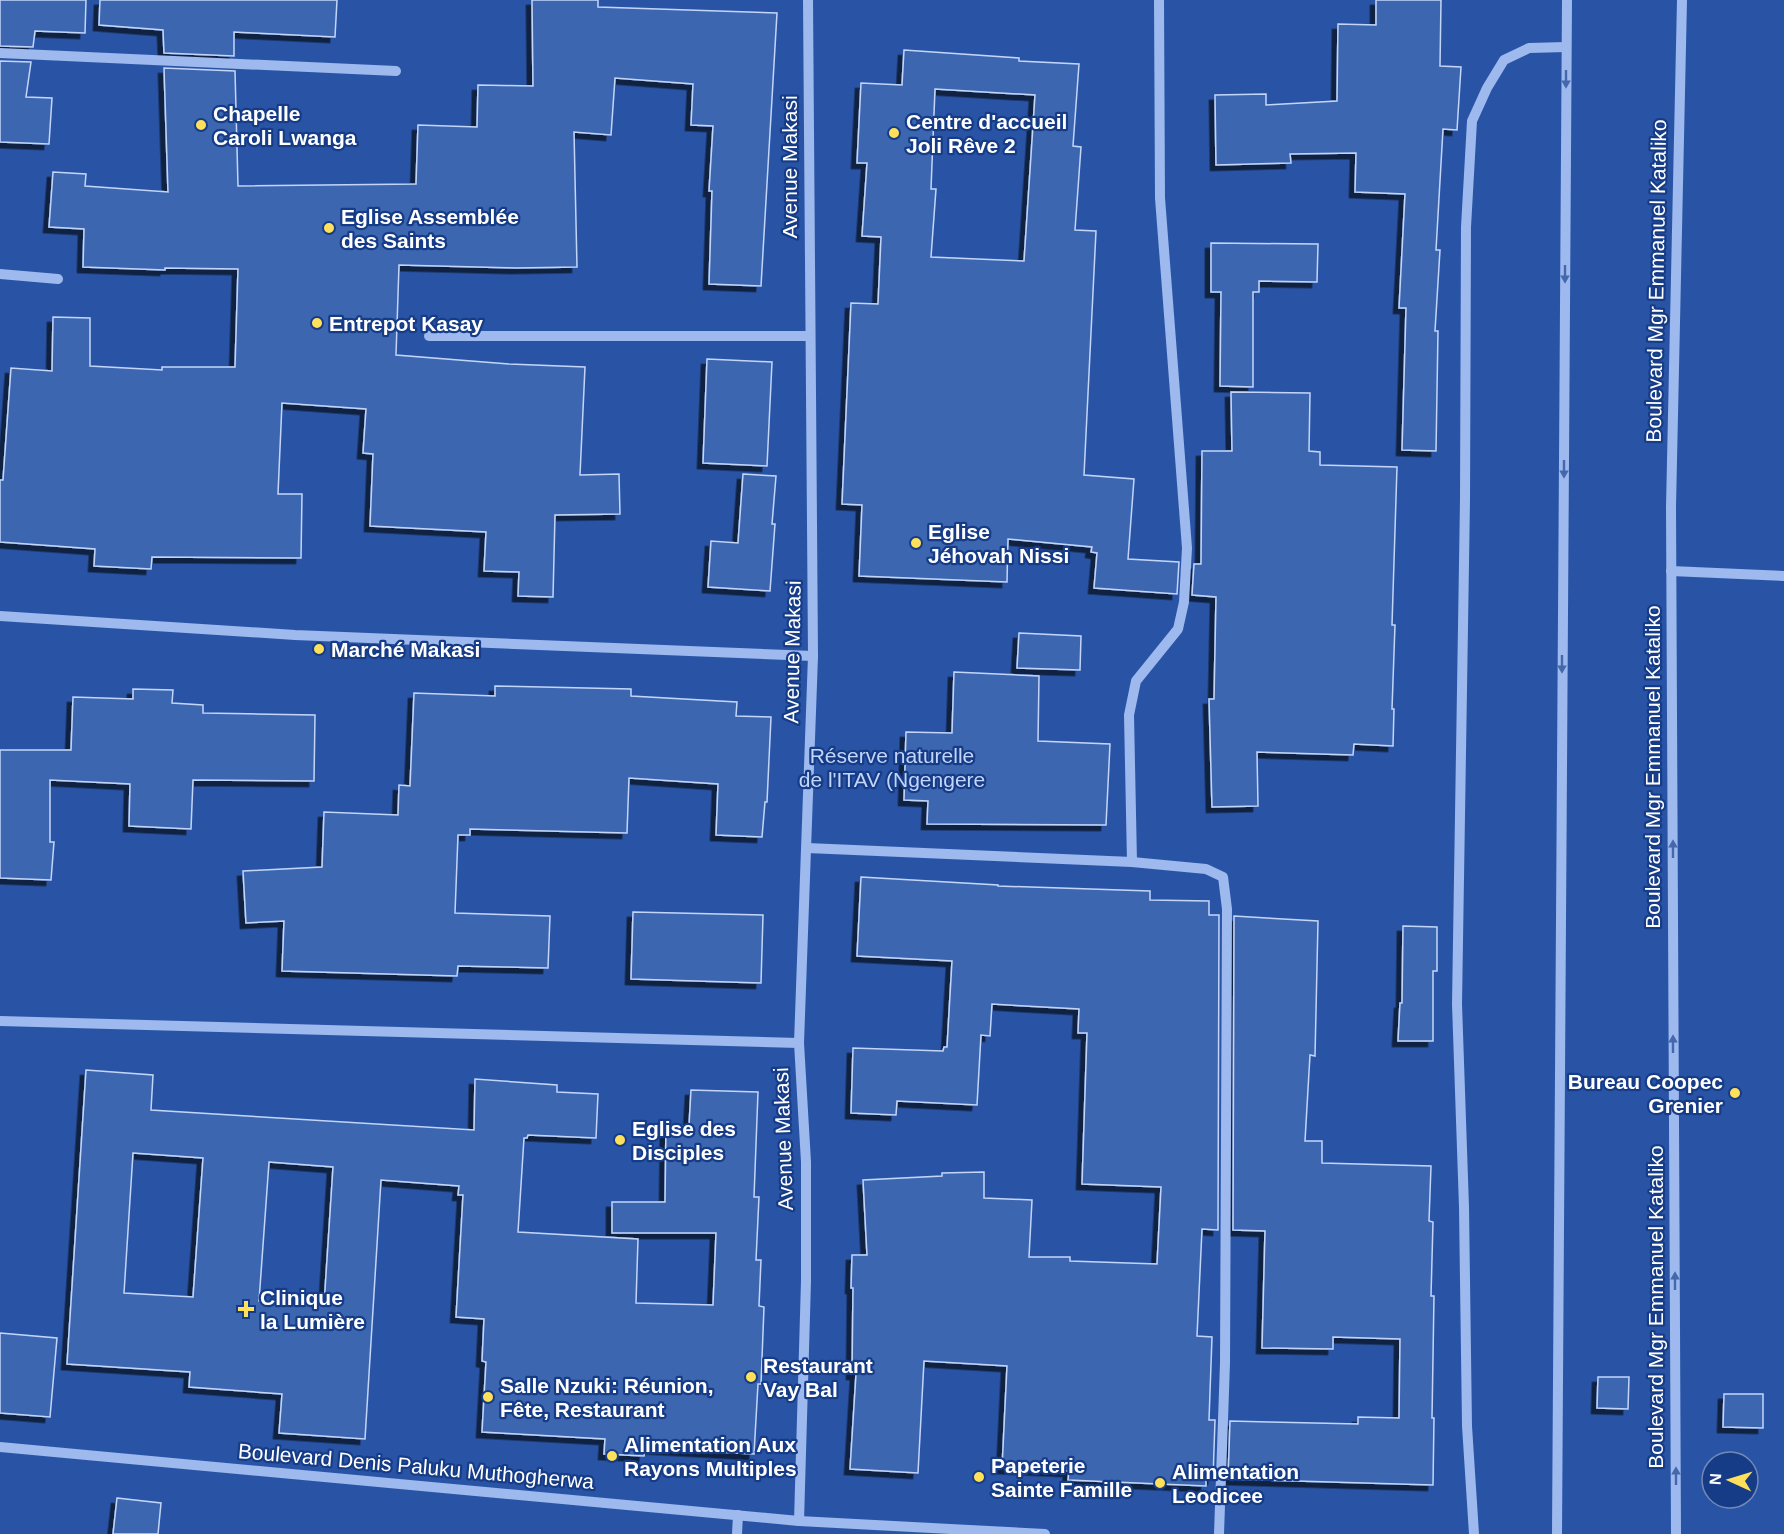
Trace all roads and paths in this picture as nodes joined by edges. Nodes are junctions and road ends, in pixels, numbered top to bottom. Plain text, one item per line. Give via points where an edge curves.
1 (808, 0) edge
2 (1159, 0) edge
3 (1567, 0) edge
4 (1682, 0) edge
5 (1566, 47) junction
6 (0, 53) edge
7 (396, 71) dead end
8 (0, 274) edge
9 (58, 279) dead end
10 (429, 336) dead end
11 (810, 336) junction
12 (1671, 571) junction
13 (1784, 576) edge
14 (0, 616) edge
15 (813, 656) junction
16 (807, 848) junction
17 (1132, 862) junction
18 (0, 1020) edge
19 (799, 1043) junction
20 (0, 1447) edge
21 (738, 1515) junction
22 (799, 1521) junction
23 (737, 1534) edge
24 (1045, 1534) edge
25 (1218, 1534) edge
26 (1474, 1534) edge
27 (1557, 1534) edge
28 (1676, 1534) edge

1 - 11 street, Avenue Makasi
2 - 17 street via 1160,198 1187,548 1184,603 1178,629 1136,681 1129,715
3 - 5 street
4 - 12 street, Boulevard Mgr Emmanuel Kataliko
5 - 26 street via 1529,48 1504,60 1472,121 1466,227 1457,1004 1467,1426
5 -> 27 street
6 - 7 street
8 - 9 street
10 - 11 street
11 - 15 street, Avenue Makasi
12 - 13 street
28 -> 12 street, Boulevard Mgr Emmanuel Kataliko
14 - 15 street via 295,635
15 - 16 street, Avenue Makasi
16 - 17 street
16 - 19 street, Avenue Makasi
17 - 25 street via 1206,869 1223,877 1227,909 1225,1364
18 - 19 street
19 - 22 street, Avenue Makasi via 806,1162
20 - 21 street, Boulevard Denis Paluku Muthogherwa
21 - 22 street, Boulevard Denis Paluku Muthogherwa
21 - 23 street
22 - 24 street, Boulevard Denis Paluku Muthogherwa

